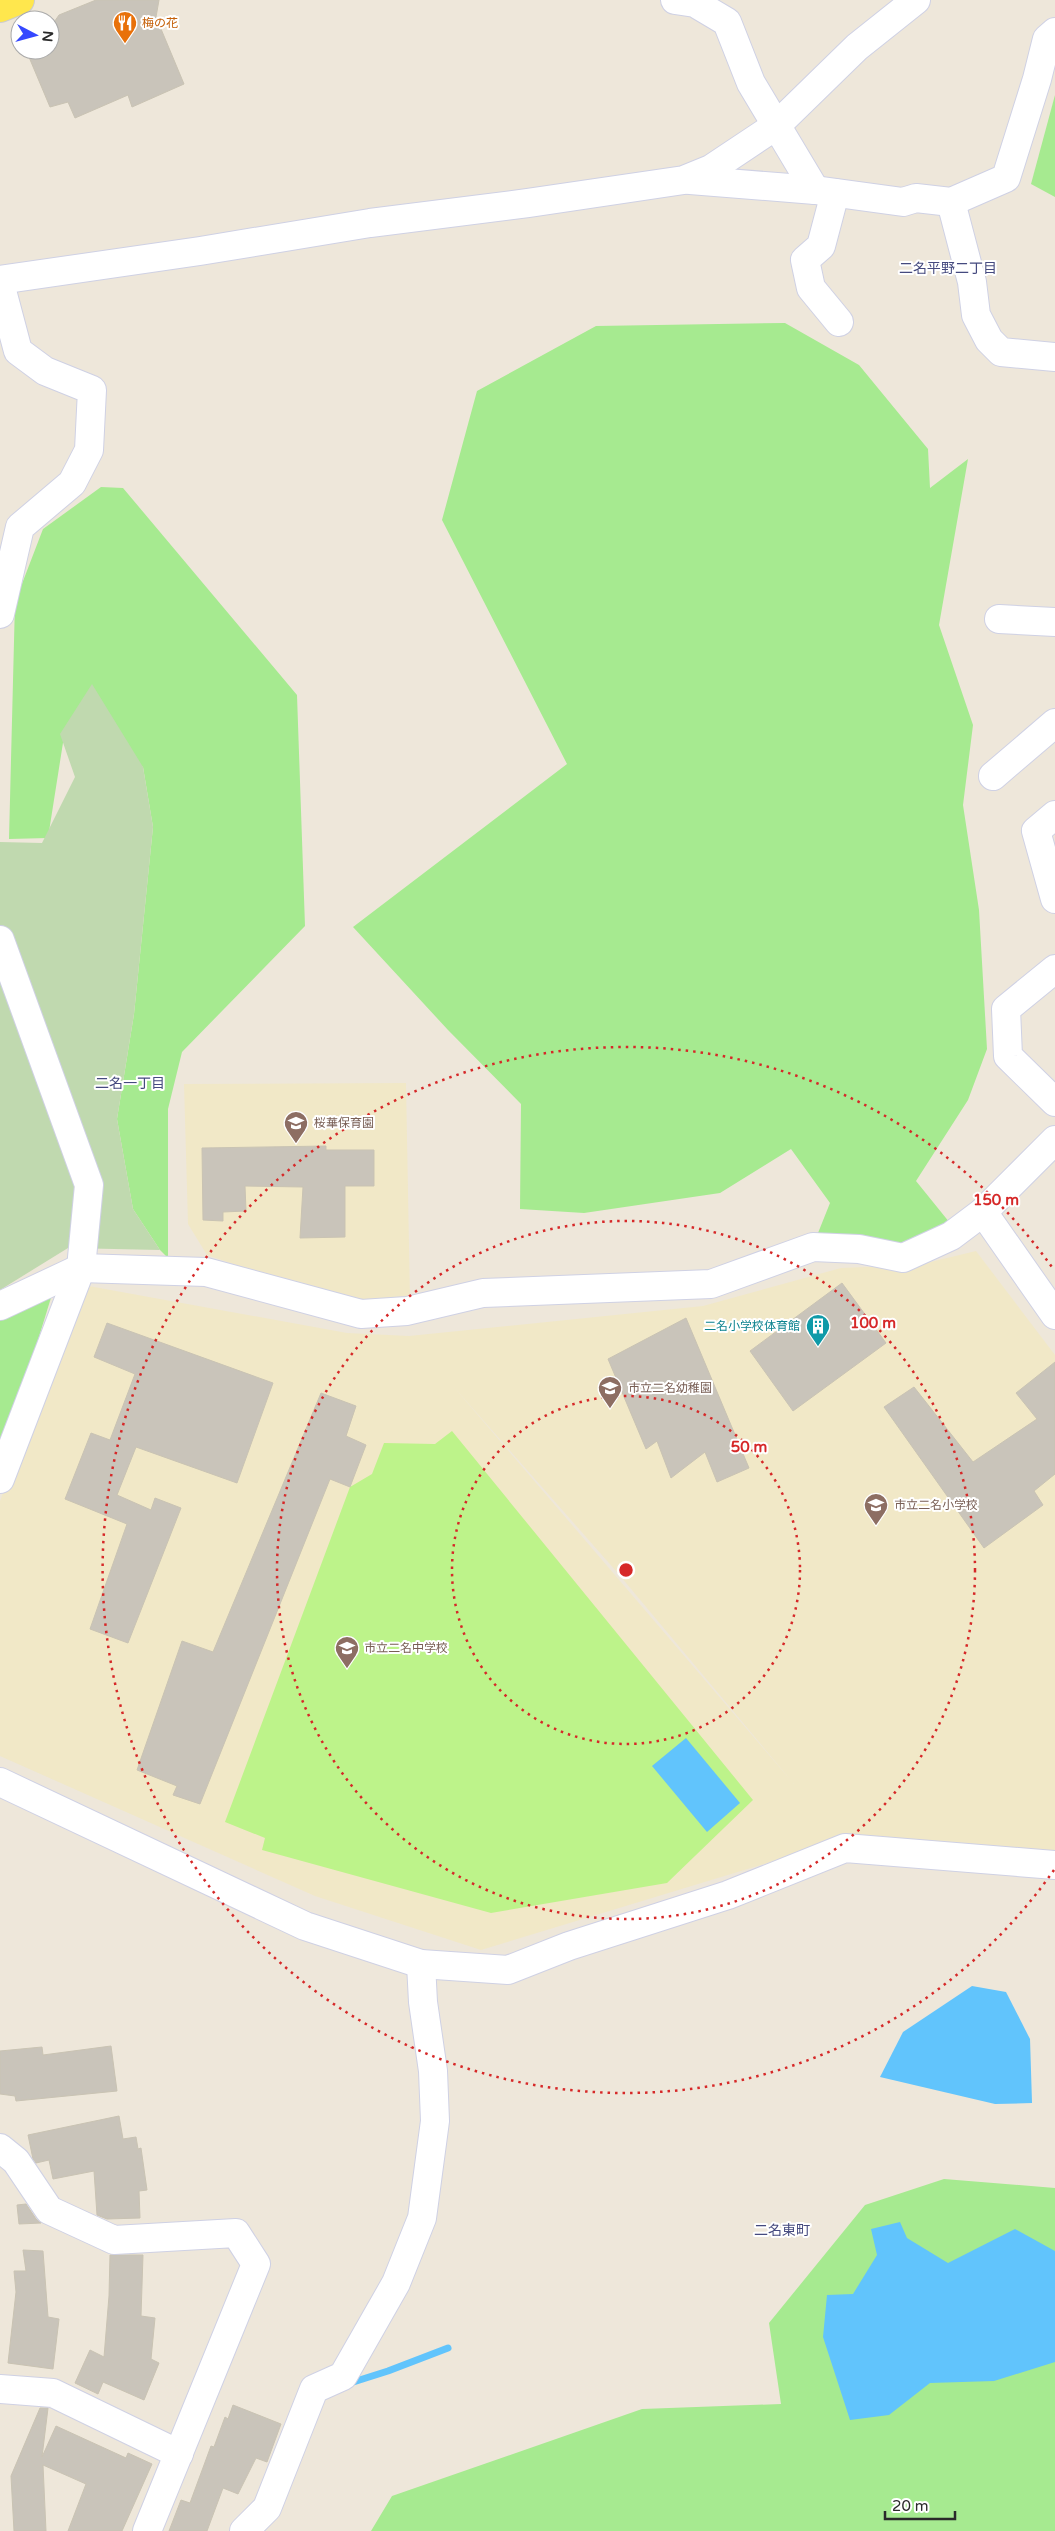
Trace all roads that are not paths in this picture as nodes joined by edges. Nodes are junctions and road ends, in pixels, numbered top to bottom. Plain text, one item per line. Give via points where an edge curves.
1 (20, 0) edge
2 (675, 0) edge
3 (916, 0) edge
4 (0, 8) edge
5 (1055, 32) edge
6 (777, 125) junction
7 (684, 180) junction
8 (825, 192) junction
9 (951, 202) junction
10 (0, 281) edge
11 (839, 322) dead end
12 (1055, 356) edge
13 (0, 614) edge
14 (998, 619) dead end
15 (1055, 622) edge
16 (1055, 723) edge
17 (993, 776) dead end
18 (1055, 815) edge
19 (1055, 899) edge
20 (0, 940) edge
21 (1055, 969) edge
22 (1055, 1102) edge
23 (1055, 1140) edge
24 (983, 1212) junction
25 (80, 1268) junction
26 (0, 1306) edge
27 (1054, 1312) edge
28 (0, 1479) edge
29 (0, 1782) edge
30 (1055, 1864) edge
31 (421, 1964) junction
32 (0, 2148) edge
33 (0, 2389) edge
34 (179, 2454) junction
35 (147, 2531) edge
36 (244, 2531) edge

1 - 4 main road
2 - 6 street via 695,3 727,22 752,84
3 - 6 street via 857,47
5 - 9 street via 1047,39 1006,178
6 - 7 street via 711,170
6 - 8 street
7 - 8 street
7 - 10 street via 370,222
8 - 9 street via 903,202 916,198
8 - 11 street via 821,246 805,260 810,288
9 - 12 street via 972,282 976,315 989,340 1001,352
10 - 13 street via 18,351 45,371 92,390 89,450 72,482 20,527
14 - 15 street
16 - 17 street
18 - 19 street via 1036,831
20 - 25 street via 88,1185
21 - 22 street via 1006,1010 1008,1056
23 - 24 street
24 - 25 street via 951,1236 904,1258 859,1249 813,1247 711,1284 483,1293 398,1312 361,1314 206,1272
24 - 27 street
25 - 26 street
25 - 28 street
29 - 31 street via 305,1926
30 - 31 street via 845,1848 728,1895 569,1946 508,1970
31 - 36 street via 435,2121 422,2218 396,2283 342,2376 314,2389 267,2508
32 - 34 street via 16,2162 48,2210 114,2240 236,2233 256,2264
33 - 34 street via 53,2393
34 - 35 street

